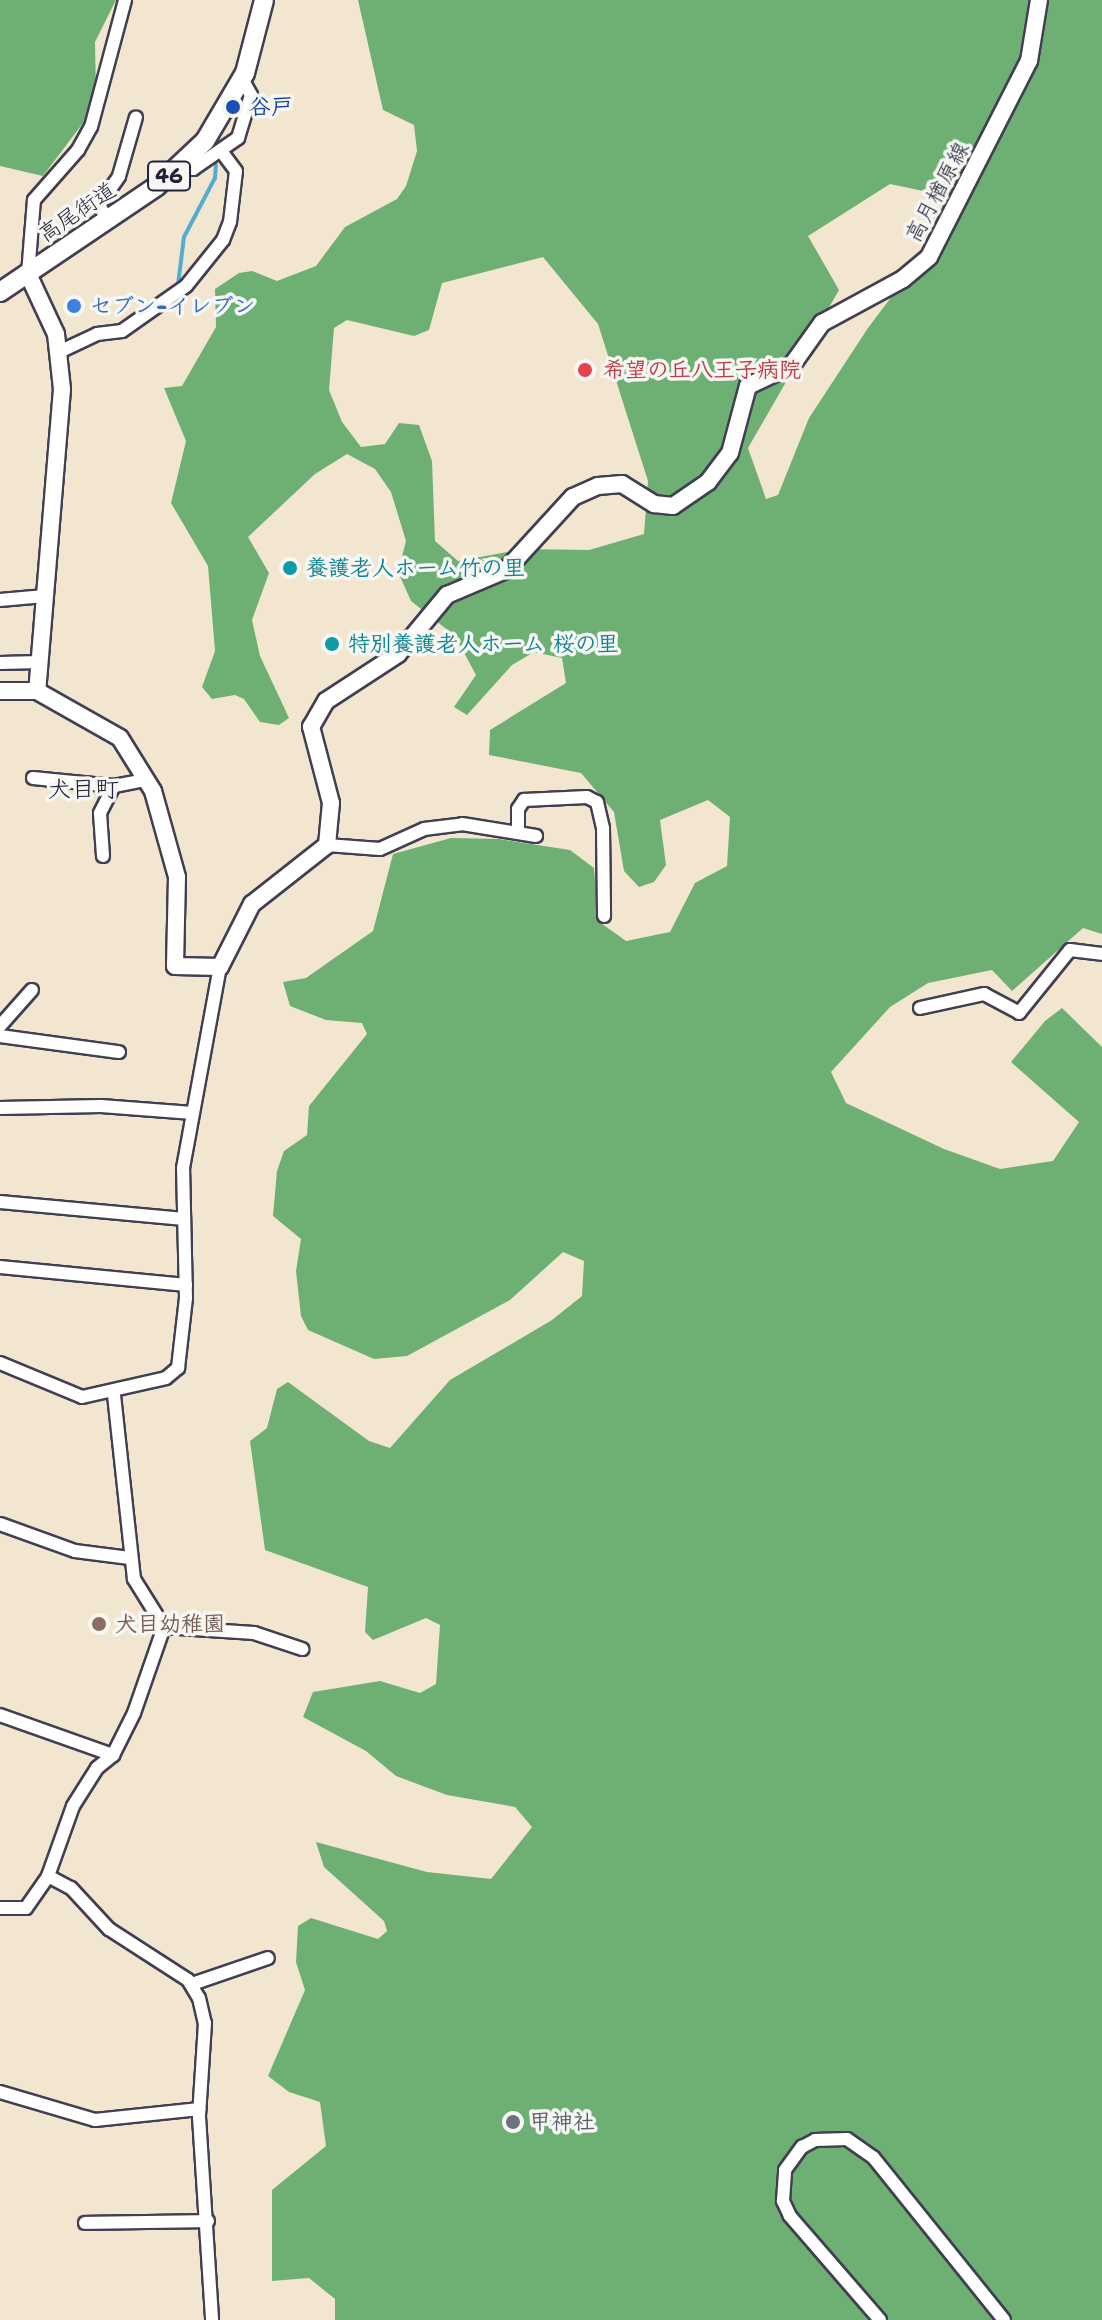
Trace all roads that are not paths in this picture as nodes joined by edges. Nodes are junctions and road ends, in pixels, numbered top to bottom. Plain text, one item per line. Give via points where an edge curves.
1 (125, 0) edge
2 (264, 0) edge
3 (1039, 0) edge
4 (242, 79) junction
5 (136, 117) dead end
6 (223, 154) junction
7 (182, 165) junction
8 (108, 221) junction
9 (28, 274) junction
10 (0, 292) edge
11 (59, 352) junction
12 (45, 596) junction
13 (0, 600) edge
14 (40, 662) junction
15 (0, 663) edge
16 (0, 691) edge
17 (37, 691) junction
18 (33, 778) dead end
19 (144, 780) junction
20 (114, 786) junction
21 (518, 833) junction
22 (536, 836) dead end
23 (327, 845) junction
24 (103, 856) dead end
25 (604, 916) dead end
26 (1102, 954) edge
27 (220, 967) junction
28 (32, 990) dead end
29 (920, 1008) dead end
30 (0, 1026) edge
31 (0, 1036) edge
32 (109, 1036) dead end
33 (0, 1108) edge
34 (193, 1113) junction
35 (0, 1202) edge
36 (184, 1219) junction
37 (0, 1267) edge
38 (186, 1285) junction
39 (0, 1363) edge
40 (114, 1394) junction
41 (82, 1397) junction
42 (117, 1422) junction
43 (0, 1524) edge
44 (130, 1558) junction
45 (164, 1627) junction
46 (302, 1649) dead end
47 (0, 1715) edge
48 (113, 1755) junction
49 (48, 1876) junction
50 (0, 1908) edge
51 (268, 1958) dead end
52 (192, 1984) junction
53 (0, 2092) edge
54 (199, 2109) junction
55 (208, 2221) junction
56 (85, 2223) dead end
57 (212, 2320) edge
58 (880, 2320) edge
59 (1004, 2320) edge

1 - 9 street via 91,127 34,200
2 - 4 main road, 高尾街道 / 46
3 - 23 main road, 高月楢原線 via 1029,61 929,257 903,279 822,323 792,365 748,386 730,453 708,482 673,506 654,504 613,483 573,497 506,570 447,595 398,654 326,701 311,727 331,803
4 - 6 street via 251,95 248,113 238,138
4 - 7 main road, 高尾街道 / 46 via 205,141
5 - 8 street via 119,176 99,205
6 - 7 street via 193,169
6 - 11 street via 236,171 230,222 193,278 122,331 97,334
7 - 8 main road, 高尾街道 / 46
8 - 9 main road, 高尾街道 / 46
9 - 10 main road, 高尾街道 / 46
9 - 11 main road via 48,313
11 - 12 main road via 62,389
12 - 13 street
12 - 14 main road
14 - 15 street
14 - 17 main road
16 - 17 main road
17 - 19 main road via 111,729
18 - 20 street
19 - 20 street
19 - 27 main road via 156,800 161,834 177,877 175,966
20 - 24 street via 100,813
21 - 22 street
21 - 23 street via 462,824 424,829 380,849
21 - 25 street via 518,809 524,800 587,797 597,802 603,828
23 - 27 main road via 252,904
26 - 29 street via 1070,950 1019,1013 984,994
27 - 34 street
28 - 30 street
31 - 32 street via 113,1052
33 - 34 street via 101,1106
34 - 36 street via 183,1168
35 - 36 street
36 - 38 street
37 - 38 street
38 - 40 street via 178,1368 166,1378
39 - 41 street
40 - 41 street
40 - 42 street
41 - 42 street via 101,1404
42 - 44 street
43 - 44 street via 75,1551
44 - 45 street via 134,1579
45 - 46 street via 254,1633
45 - 48 street
47 - 48 street
48 - 49 street via 97,1768 73,1806
49 - 50 street via 26,1908
49 - 52 street via 71,1888 109,1929
51 - 52 street
52 - 54 street via 205,2023
53 - 54 street via 95,2120
54 - 55 street
55 - 56 street
55 - 57 street
58 - 59 street via 790,2216 783,2201 785,2170 802,2147 815,2140 847,2139 873,2157

